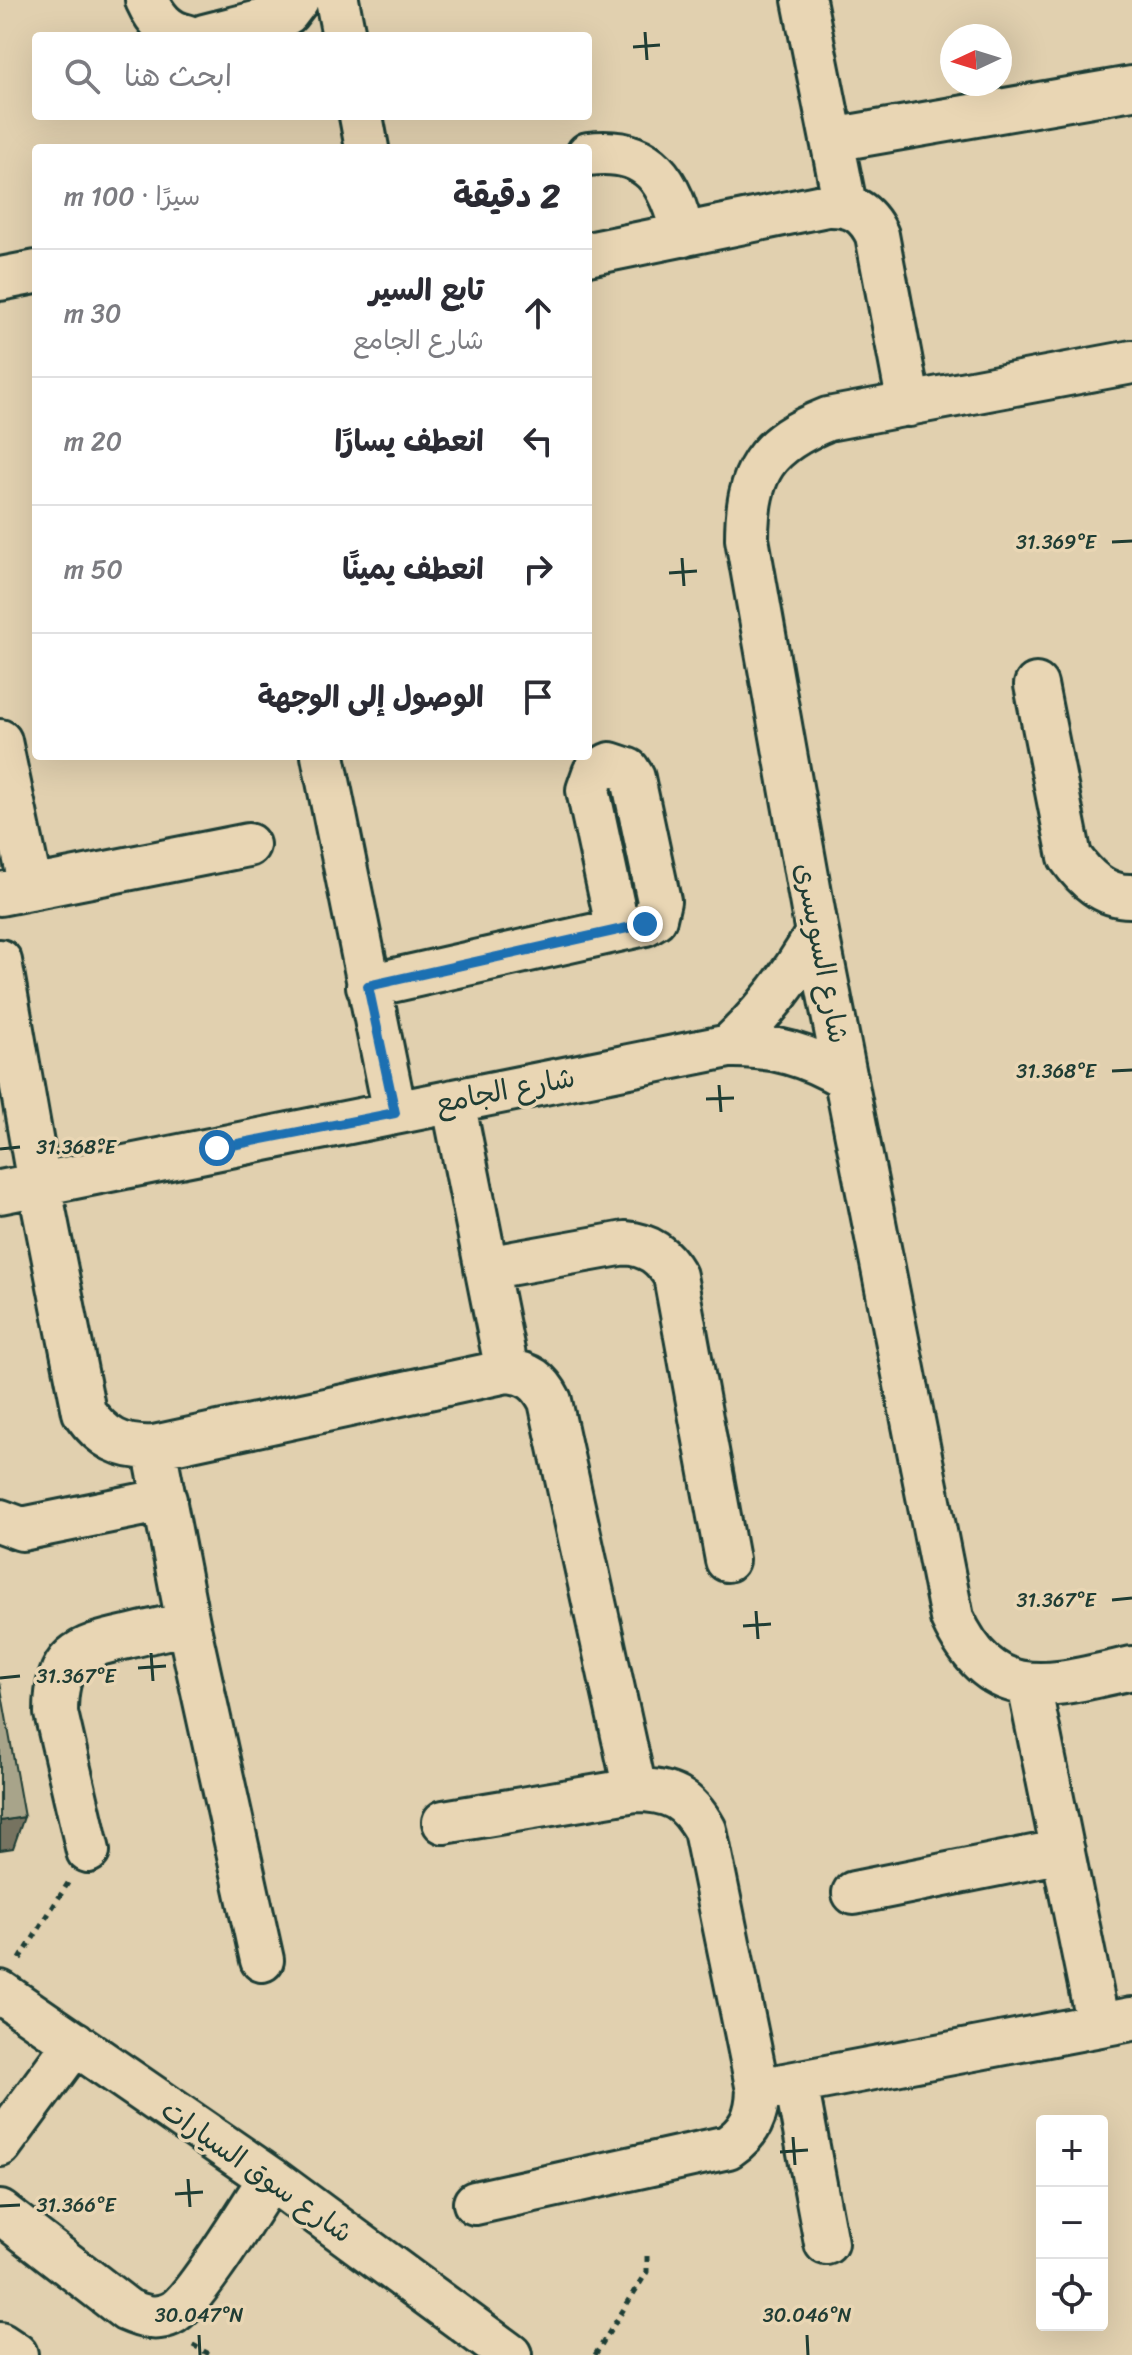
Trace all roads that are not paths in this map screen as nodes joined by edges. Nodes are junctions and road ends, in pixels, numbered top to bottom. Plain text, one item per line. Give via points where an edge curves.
1 (147, 0) edge
2 (297, 0) edge
3 (337, 0) edge
4 (804, 0) edge
5 (177, 32) edge
6 (220, 32) edge
7 (343, 32) edge
8 (1132, 88) edge
9 (362, 120) edge
10 (832, 140) junction
11 (366, 144) edge
12 (592, 153) edge
13 (845, 205) junction
14 (683, 235) junction
15 (592, 253) edge
16 (32, 273) edge
17 (0, 279) edge
18 (1132, 362) edge
19 (909, 405) junction
20 (1036, 685) dead end
21 (0, 741) edge
22 (324, 760) edge
23 (248, 845) dead end
24 (15, 891) edge
25 (1132, 896) edge
26 (618, 930) dead end
27 (817, 933) junction
28 (0, 961) edge
29 (368, 986) junction
30 (729, 1046) junction
31 (846, 1078) junction
32 (453, 1101) junction
33 (395, 1113) junction
34 (20, 1188) edge
35 (486, 1268) junction
36 (507, 1371) junction
37 (154, 1447) junction
38 (165, 1500) junction
39 (0, 1521) edge
40 (727, 1560) dead end
41 (188, 1623) junction
42 (1132, 1668) edge
43 (1029, 1685) junction
44 (635, 1790) junction
45 (444, 1822) dead end
46 (88, 1851) road end
47 (1063, 1851) junction
48 (854, 1893) dead end
49 (262, 1960) dead end
50 (8, 1979) edge
51 (1115, 2022) edge
52 (75, 2043) junction
53 (777, 2086) junction
54 (2, 2137) edge
55 (270, 2178) junction
56 (475, 2203) dead end
57 (0, 2212) edge
58 (826, 2243) dead end
59 (0, 2345) edge
60 (15, 2355) edge
61 (510, 2355) edge

1 - 5 street via 165,27
2 - 6 street via 279,17
3 - 7 street
4 - 10 street
8 - 10 street
9 - 11 street
10 - 13 street
12 - 14 street via 631,156 651,168 667,186
13 - 14 street
13 - 19 street via 859,210 877,235
14 - 15 street
16 - 17 street
18 - 19 street, شارع السويسرى
19 - 27 street, شارع السويسرى via 828,419 798,430 773,450 756,477 747,508 747,539
20 - 25 street via 1070,857 1103,890
21 - 24 street
22 - 29 street
23 - 24 street
26 - 29 street
27 - 30 street via 778,994
27 - 31 street, شارع السويسرى
28 - 34 street
29 - 33 street
30 - 31 street, شارع الجامع via 778,1048
30 - 32 street, شارع الجامع
31 - 43 street, شارع السويسرى via 952,1618 981,1663
32 - 33 street, شارع الجامع
32 - 35 street
33 - 34 street, شارع الجامع
34 - 37 street via 84,1412 113,1441
35 - 36 street
35 - 40 street via 625,1243 648,1248 667,1262 675,1276
36 - 37 street
36 - 44 street via 534,1379 550,1401
37 - 38 street
38 - 39 street via 22,1529
38 - 41 street
41 - 46 street via 87,1646 61,1674 56,1713
41 - 49 street
42 - 43 street, شارع السويسرى
43 - 47 street
44 - 45 street
44 - 53 street via 677,1797 695,1812 705,1830
47 - 48 street
47 - 51 street
50 - 52 street, شارع سوق السيارات
51 - 53 street
52 - 54 street
52 - 55 street, شارع سوق السيارات
53 - 56 street via 742,2137 728,2147
53 - 58 street
55 - 57 street via 189,2299 168,2315 154,2318 127,2310
55 - 61 street, شارع سوق السيارات
59 - 60 main road

